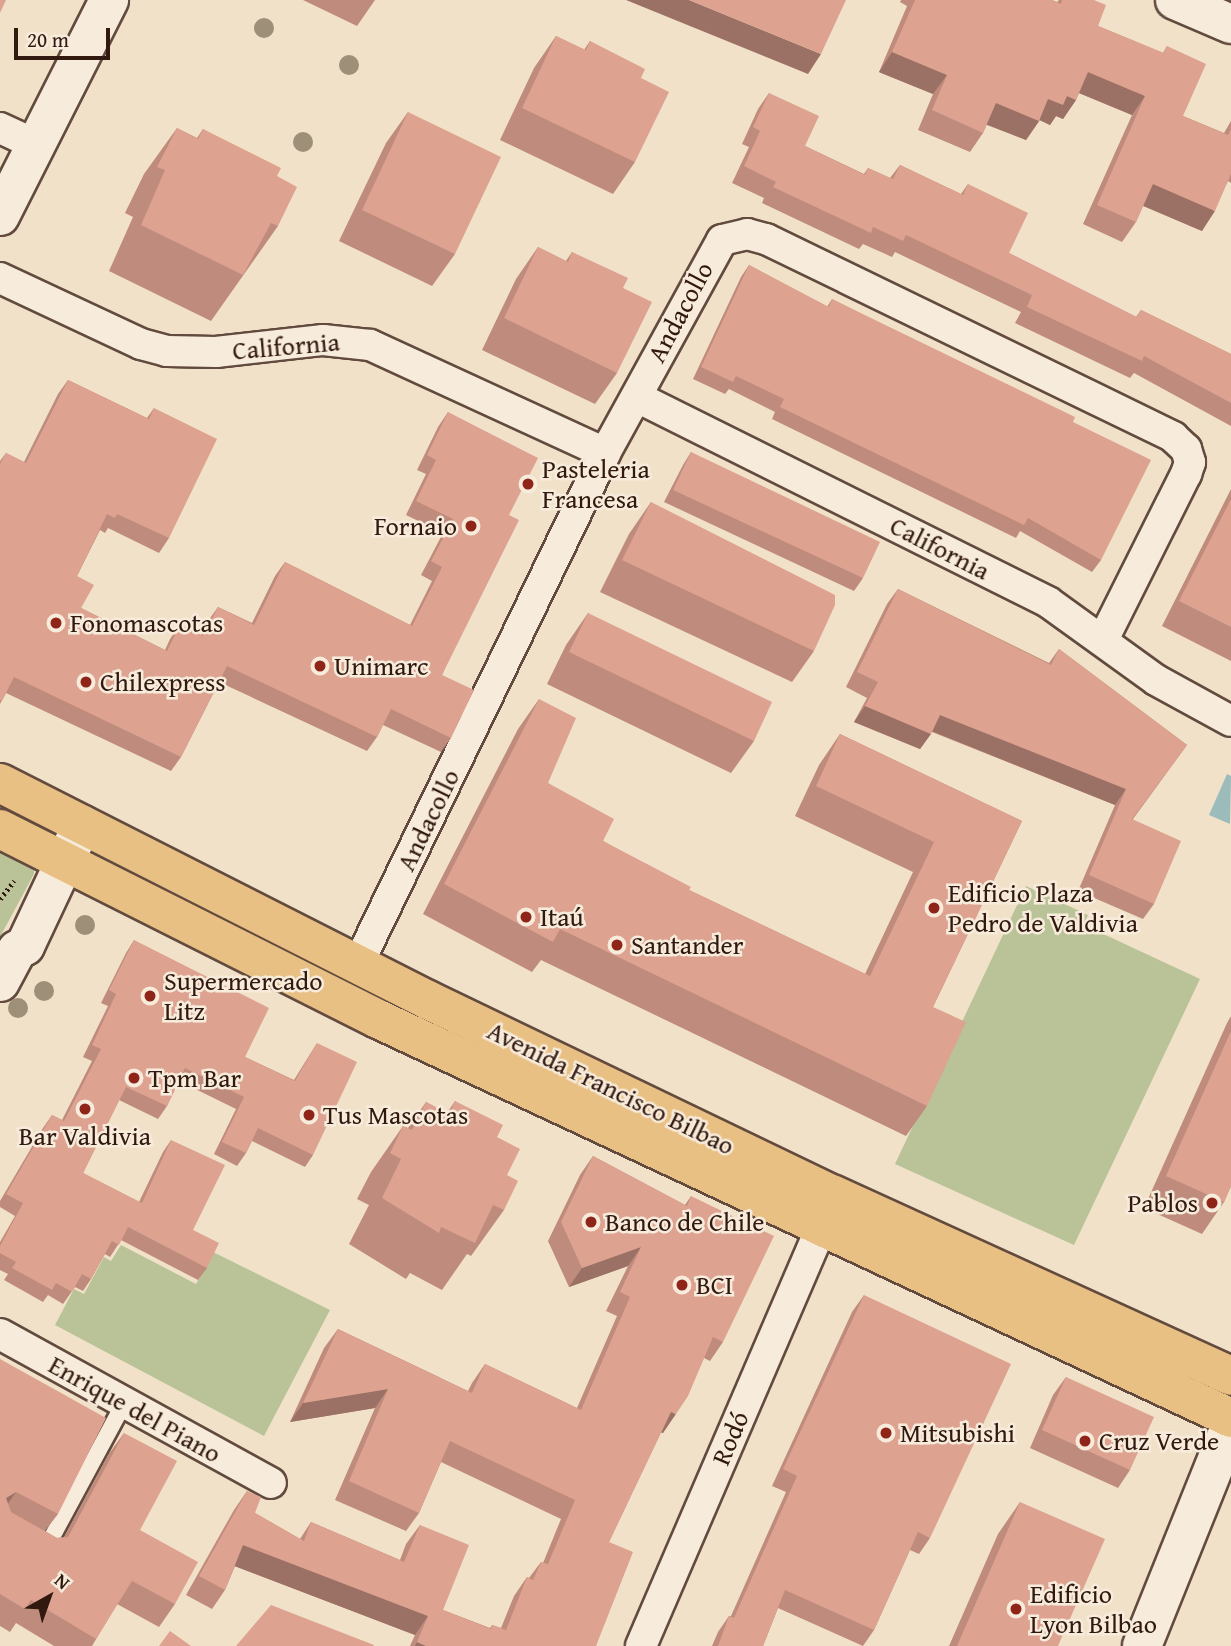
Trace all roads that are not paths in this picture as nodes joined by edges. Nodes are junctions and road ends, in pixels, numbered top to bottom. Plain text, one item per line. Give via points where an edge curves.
1 (109, 0) edge
2 (1175, 0) edge
3 (1231, 24) edge
4 (0, 128) edge
5 (36, 145) junction
6 (0, 216) edge
7 (0, 278) edge
8 (637, 397) junction
9 (605, 453) junction
10 (1103, 640) junction
11 (1231, 721) edge
12 (0, 783) edge
13 (82, 825) junction
14 (0, 829) edge
15 (65, 862) junction
16 (358, 964) junction
17 (0, 982) edge
18 (821, 1229) junction
19 (0, 1334) edge
20 (1231, 1376) edge
21 (124, 1403) junction
22 (1231, 1418) edge
23 (1231, 1426) edge
24 (271, 1483) dead end
25 (35, 1545) edge
26 (641, 1646) edge
27 (1142, 1646) edge

1 - 5 street
2 - 3 street
4 - 5 street
5 - 6 street
7 - 9 street, California via 141,344 167,351 216,352 323,340 370,345
8 - 9 street, Andacollo
8 - 10 street, California via 1048,602
8 - 10 street, Andacollo via 711,253 722,240 757,235 1173,437 1186,449 1190,462 1186,474
9 - 16 street, Andacollo
10 - 11 street, California via 1156,680
12 - 13 main road, Avenida Francisco Bilbao
13 - 15 street
13 - 16 main road, Avenida Francisco Bilbao
14 - 15 main road, Avenida Francisco Bilbao
15 - 17 street via 25,946 17,950
15 - 18 main road, Avenida Francisco Bilbao via 378,1019
16 - 20 main road, Avenida Francisco Bilbao via 834,1195
18 - 22 main road, Avenida Francisco Bilbao
18 - 26 street, Rodó
19 - 21 street, Enrique del Piano
21 - 24 street, Enrique del Piano
21 - 25 lane via 46,1551
23 - 27 street

